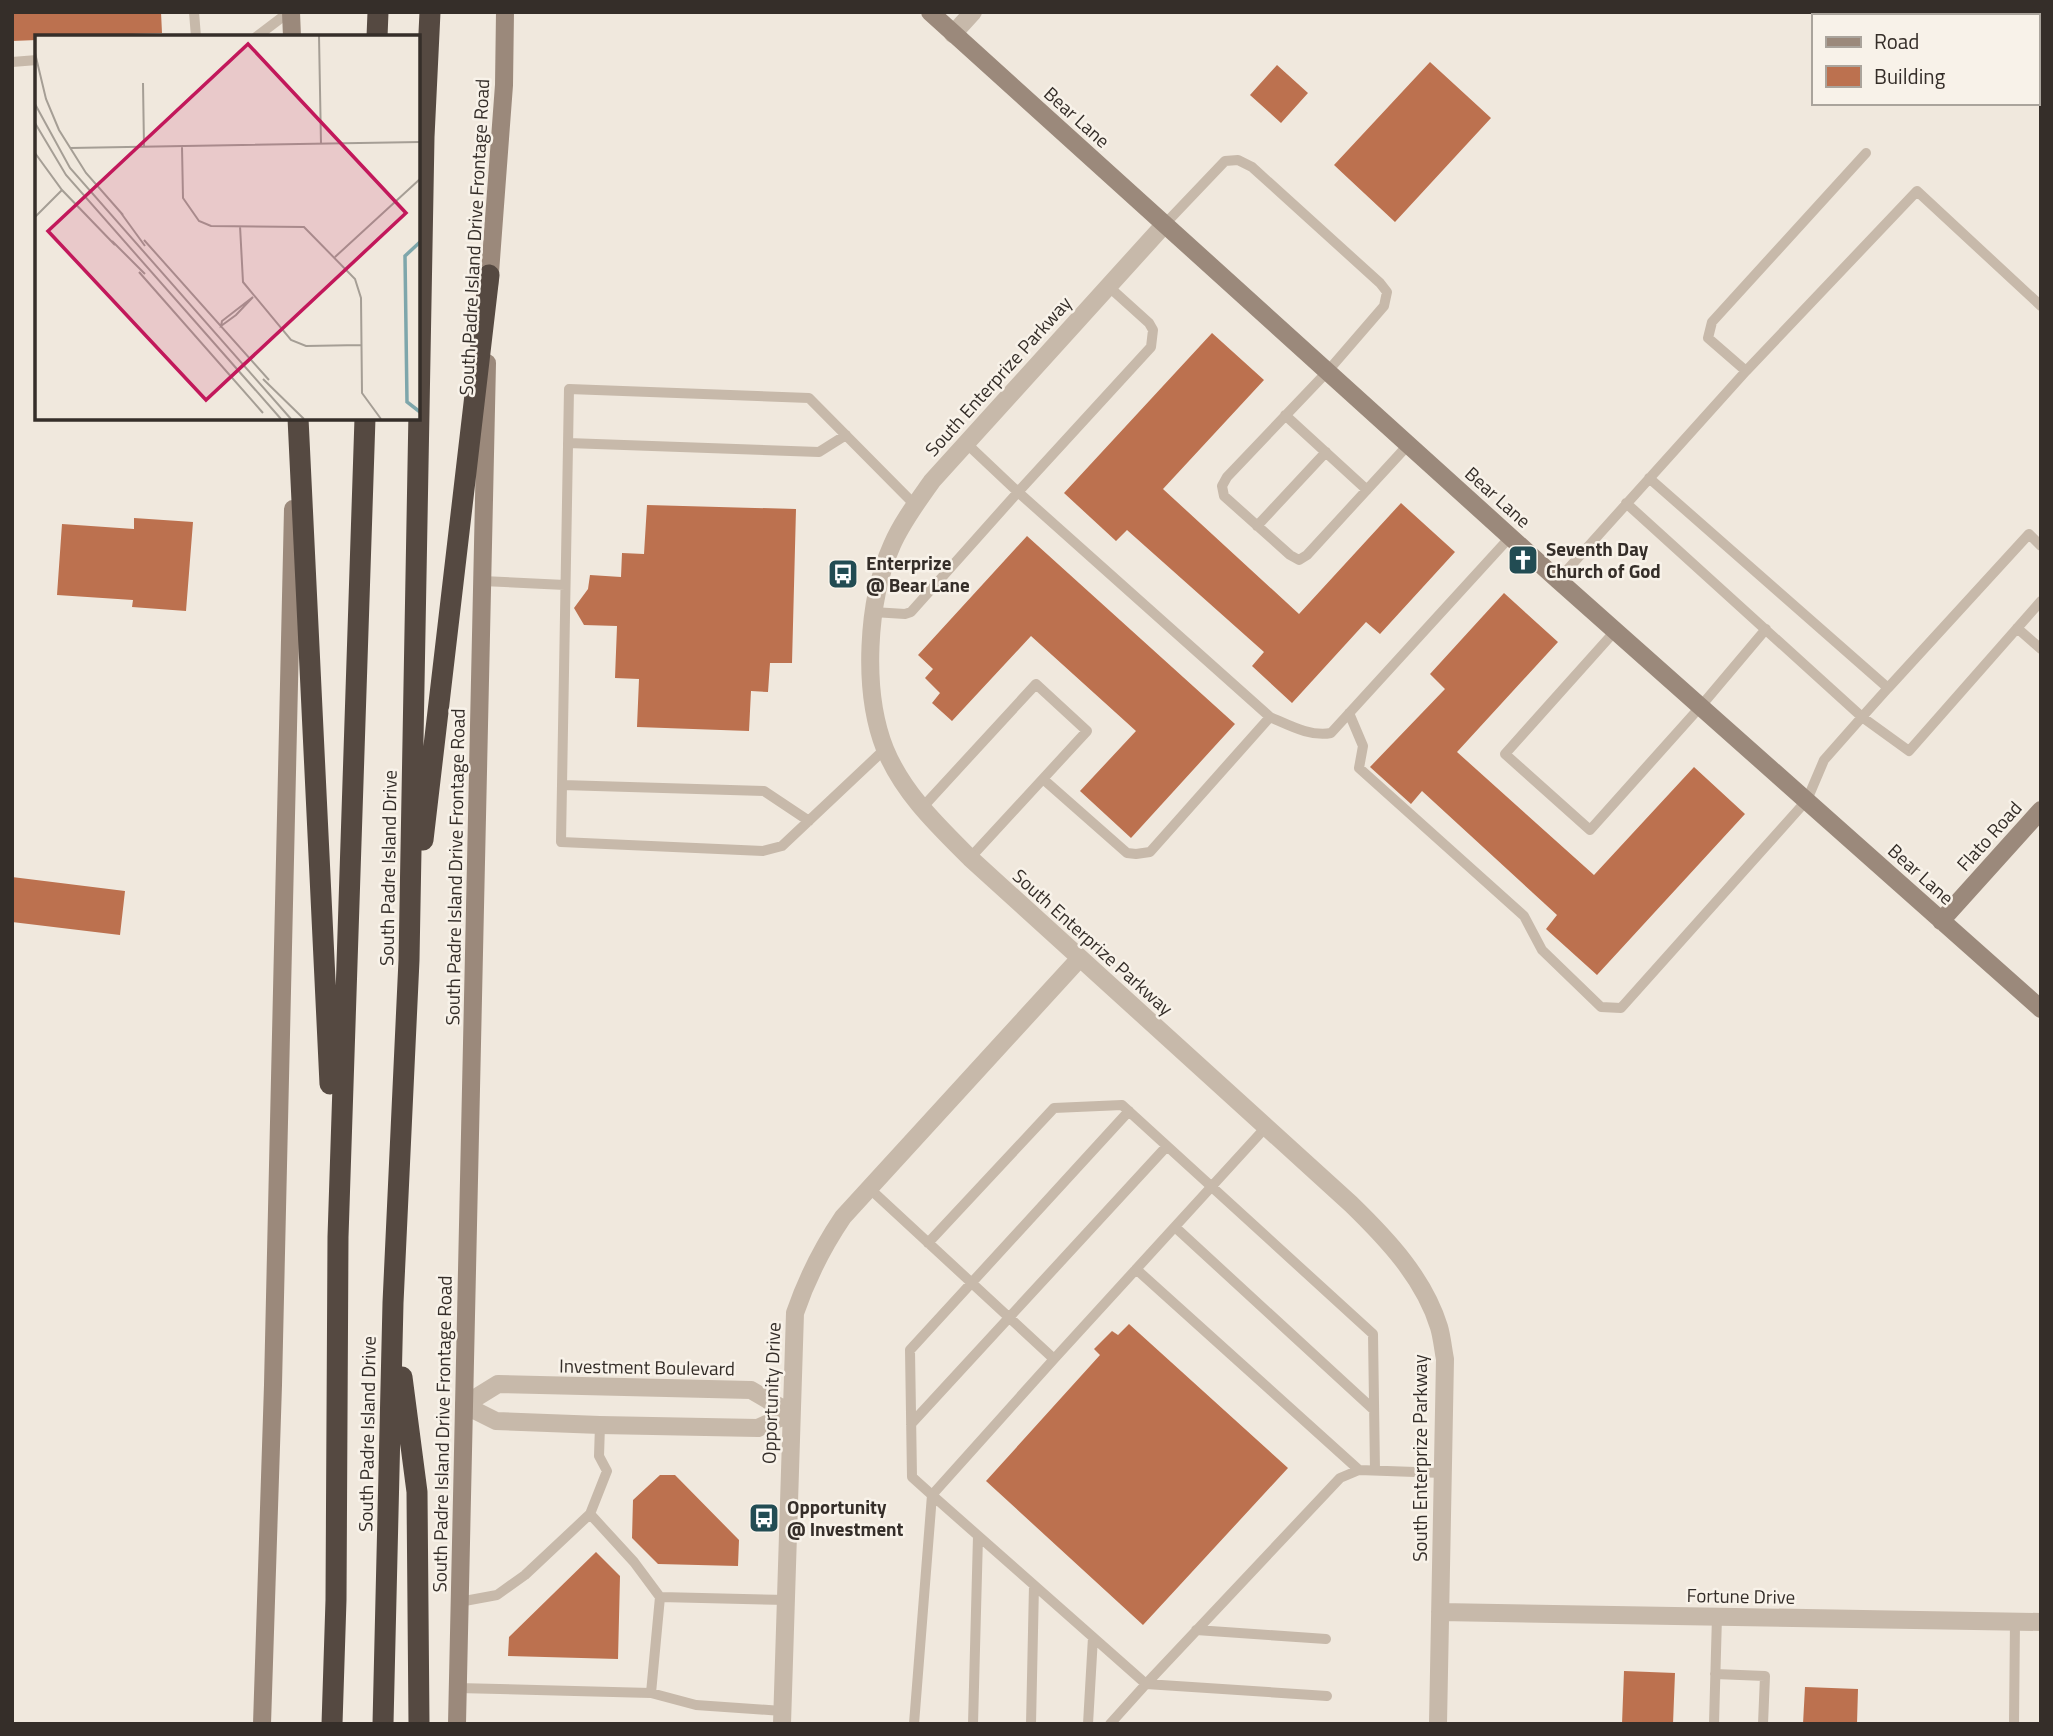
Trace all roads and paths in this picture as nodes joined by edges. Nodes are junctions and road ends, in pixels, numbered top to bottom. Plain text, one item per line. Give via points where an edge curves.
1 (194, 12) edge
2 (290, 12) edge
3 (378, 12) edge
4 (430, 12) edge
5 (505, 12) edge
6 (930, 12) edge
7 (973, 12) edge
8 (953, 34) junction
9 (196, 35) edge
10 (259, 35) edge
11 (292, 35) edge
12 (377, 35) edge
13 (35, 60) edge
14 (12, 62) edge
15 (1866, 153) dead end
16 (1164, 225) junction
17 (489, 275) junction
18 (1108, 286) junction
19 (2041, 306) edge
20 (420, 356) edge
21 (1746, 371) junction
22 (1327, 372) junction
23 (1285, 415) junction
24 (297, 420) edge
25 (297, 420) edge
26 (365, 420) edge
27 (419, 420) edge
28 (846, 435) junction
29 (568, 443) junction
30 (966, 443) junction
31 (1408, 445) junction
32 (1326, 452) junction
33 (1650, 478) junction
34 (1367, 490) junction
35 (1018, 492) junction
36 (1626, 503) junction
37 (915, 505) junction
38 (1258, 526) junction
39 (1511, 536) junction
40 (2041, 546) edge
41 (1558, 580) junction
42 (482, 581) junction
43 (565, 584) junction
44 (2041, 601) edge
45 (873, 612) junction
46 (2017, 628) junction
47 (1766, 629) junction
48 (1616, 630) junction
49 (2041, 649) edge
50 (1888, 688) junction
51 (1701, 706) junction
52 (1349, 713) junction
53 (1270, 717) junction
54 (1862, 717) junction
55 (885, 749) junction
56 (1043, 779) junction
57 (562, 785) junction
58 (1807, 800) junction
59 (921, 809) junction
60 (2041, 810) edge
61 (809, 821) junction
62 (970, 858) junction
63 (1941, 921) junction
64 (1080, 958) junction
65 (409, 960) junction
66 (2041, 1009) edge
67 (1129, 1111) junction
68 (1266, 1127) junction
69 (1167, 1146) junction
70 (1212, 1187) junction
71 (869, 1188) junction
72 (1175, 1227) junction
73 (338, 1237) junction
74 (928, 1243) junction
75 (1136, 1269) junction
76 (970, 1283) junction
77 (393, 1303) junction
78 (1008, 1317) junction
79 (1054, 1359) junction
80 (464, 1405) junction
81 (1374, 1410) junction
82 (790, 1413) junction
83 (911, 1424) junction
84 (600, 1425) junction
85 (1359, 1470) junction
86 (1375, 1471) junction
87 (1443, 1473) junction
88 (932, 1494) junction
89 (590, 1514) junction
90 (978, 1536) junction
91 (1034, 1585) junction
92 (660, 1597) junction
93 (336, 1600) junction
94 (788, 1600) junction
95 (459, 1602) junction
96 (1440, 1612) junction
97 (1717, 1616) junction
98 (2015, 1621) junction
99 (2041, 1622) edge
100 (1196, 1630) junction
101 (1093, 1637) junction
102 (1326, 1639) dead end
103 (1715, 1674) junction
104 (1146, 1684) junction
105 (457, 1688) junction
106 (651, 1693) junction
107 (1326, 1696) dead end
108 (782, 1717) edge
109 (262, 1724) edge
110 (318, 1724) edge
111 (332, 1724) edge
112 (383, 1724) edge
113 (419, 1724) edge
114 (457, 1724) edge
115 (914, 1724) edge
116 (973, 1724) edge
117 (1031, 1724) edge
118 (1088, 1724) edge
119 (1110, 1724) edge
120 (1438, 1724) edge
121 (1714, 1724) edge
122 (1763, 1724) edge
123 (2014, 1724) edge

1 - 9 lane
2 - 10 lane
2 - 11 main road
3 - 12 highway
4 - 20 highway, South Padre Island Drive
5 - 17 main road, South Padre Island Drive Frontage Road via 505,85
6 - 8 main road, Bear Lane
7 - 8 street
8 - 16 main road, Bear Lane
13 - 14 lane
15 - 21 lane via 1713,323 1709,338
16 - 18 street, South Enterprize Parkway
16 - 22 main road, Bear Lane
16 - 22 lane via 1226,161 1238,160 1252,167 1387,292 1384,306
17 - 42 main road, South Padre Island Drive Frontage Road
17 - 65 highway
18 - 30 street, South Enterprize Parkway
18 - 35 lane via 1149,323 1151,346
19 - 21 lane via 1917,191
21 - 33 lane
22 - 23 lane
22 - 31 main road, Bear Lane
23 - 32 lane
23 - 38 lane via 1222,486 1224,496
24 - 73 highway
25 - 109 main road
26 - 73 highway, South Padre Island Drive
27 - 65 highway, South Padre Island Drive
28 - 29 lane via 820,452
28 - 29 lane via 810,398 569,389
28 - 37 lane
29 - 43 lane
30 - 35 lane
30 - 37 street, South Enterprize Parkway
31 - 34 lane
31 - 39 main road, Bear Lane
32 - 34 lane
32 - 38 lane
33 - 36 lane
33 - 50 lane
34 - 38 lane via 1299,560
35 - 45 lane via 911,612
35 - 53 lane
36 - 41 lane
36 - 47 lane
37 - 45 street, South Enterprize Parkway via 888,553
39 - 41 main road, Bear Lane
39 - 52 lane
40 - 50 lane via 2029,534
41 - 48 main road, Bear Lane
42 - 43 lane
42 - 80 main road, South Padre Island Drive Frontage Road
43 - 57 lane
44 - 46 lane
45 - 55 street, South Enterprize Parkway via 872,684
46 - 49 lane
46 - 54 lane via 1909,751
47 - 51 lane
47 - 54 lane
48 - 51 main road, Bear Lane
48 - 51 lane via 1504,754 1590,830
50 - 54 lane
51 - 58 main road, Bear Lane
52 - 53 lane via 1331,733 1320,735
52 - 58 lane via 1363,746 1359,768 1524,916 1542,950 1601,1007 1621,1008
53 - 56 lane via 1150,852 1127,853
54 - 58 lane via 1824,760
55 - 59 street, South Enterprize Parkway
55 - 61 lane
56 - 59 lane via 1087,731 1036,684
56 - 62 lane
57 - 61 lane via 764,791
57 - 61 lane via 561,842 763,851 782,846
58 - 63 main road, Bear Lane
59 - 62 street, South Enterprize Parkway
60 - 63 main road, Flato Road
62 - 64 street, South Enterprize Parkway
63 - 66 main road, Bear Lane
64 - 68 street, South Enterprize Parkway
64 - 71 street, Opportunity Drive
65 - 77 highway, South Padre Island Drive
67 - 69 lane
67 - 74 lane via 1122,1105 1054,1108
67 - 76 lane
68 - 70 lane
68 - 87 street, South Enterprize Parkway via 1381,1233 1424,1293 1439,1328 1445,1359
69 - 70 lane
69 - 78 lane
70 - 72 lane
70 - 81 lane via 1373,1334
71 - 74 lane
71 - 82 street, Opportunity Drive via 825,1243 795,1313
72 - 75 lane
72 - 81 lane
73 - 93 highway, South Padre Island Drive
74 - 76 lane
75 - 79 lane
75 - 85 lane
76 - 78 lane
76 - 83 lane via 910,1350
77 - 112 highway, South Padre Island Drive
77 - 113 highway via 416,1492
78 - 79 lane
78 - 83 lane
79 - 88 lane
80 - 82 street, Investment Boulevard via 498,1384 751,1390
80 - 84 street via 496,1421
80 - 95 main road, South Padre Island Drive Frontage Road
81 - 86 lane
82 - 84 street via 758,1428
82 - 94 street, Opportunity Drive
83 - 88 lane via 912,1477
84 - 89 lane via 599,1456 607,1472
85 - 86 lane
85 - 100 lane via 1340,1478
86 - 87 lane
87 - 96 street, South Enterprize Parkway
88 - 90 lane
88 - 115 lane
89 - 92 lane
89 - 95 lane via 497,1595
90 - 91 lane
90 - 116 lane
91 - 101 lane
91 - 117 lane
92 - 94 lane
92 - 106 lane
93 - 110 highway
93 - 111 highway, South Padre Island Drive
94 - 108 street, Opportunity Drive
95 - 105 main road, South Padre Island Drive Frontage Road
96 - 97 street, Fortune Drive
96 - 120 street, South Enterprize Parkway
97 - 98 street, Fortune Drive
97 - 103 lane
98 - 99 street, Fortune Drive
98 - 123 lane
100 - 102 lane
100 - 104 lane
101 - 104 lane
101 - 118 lane
103 - 121 lane
103 - 122 lane via 1765,1676
104 - 107 lane
104 - 119 lane
105 - 106 lane
105 - 114 main road, South Padre Island Drive Frontage Road
106 - 108 lane via 696,1705

